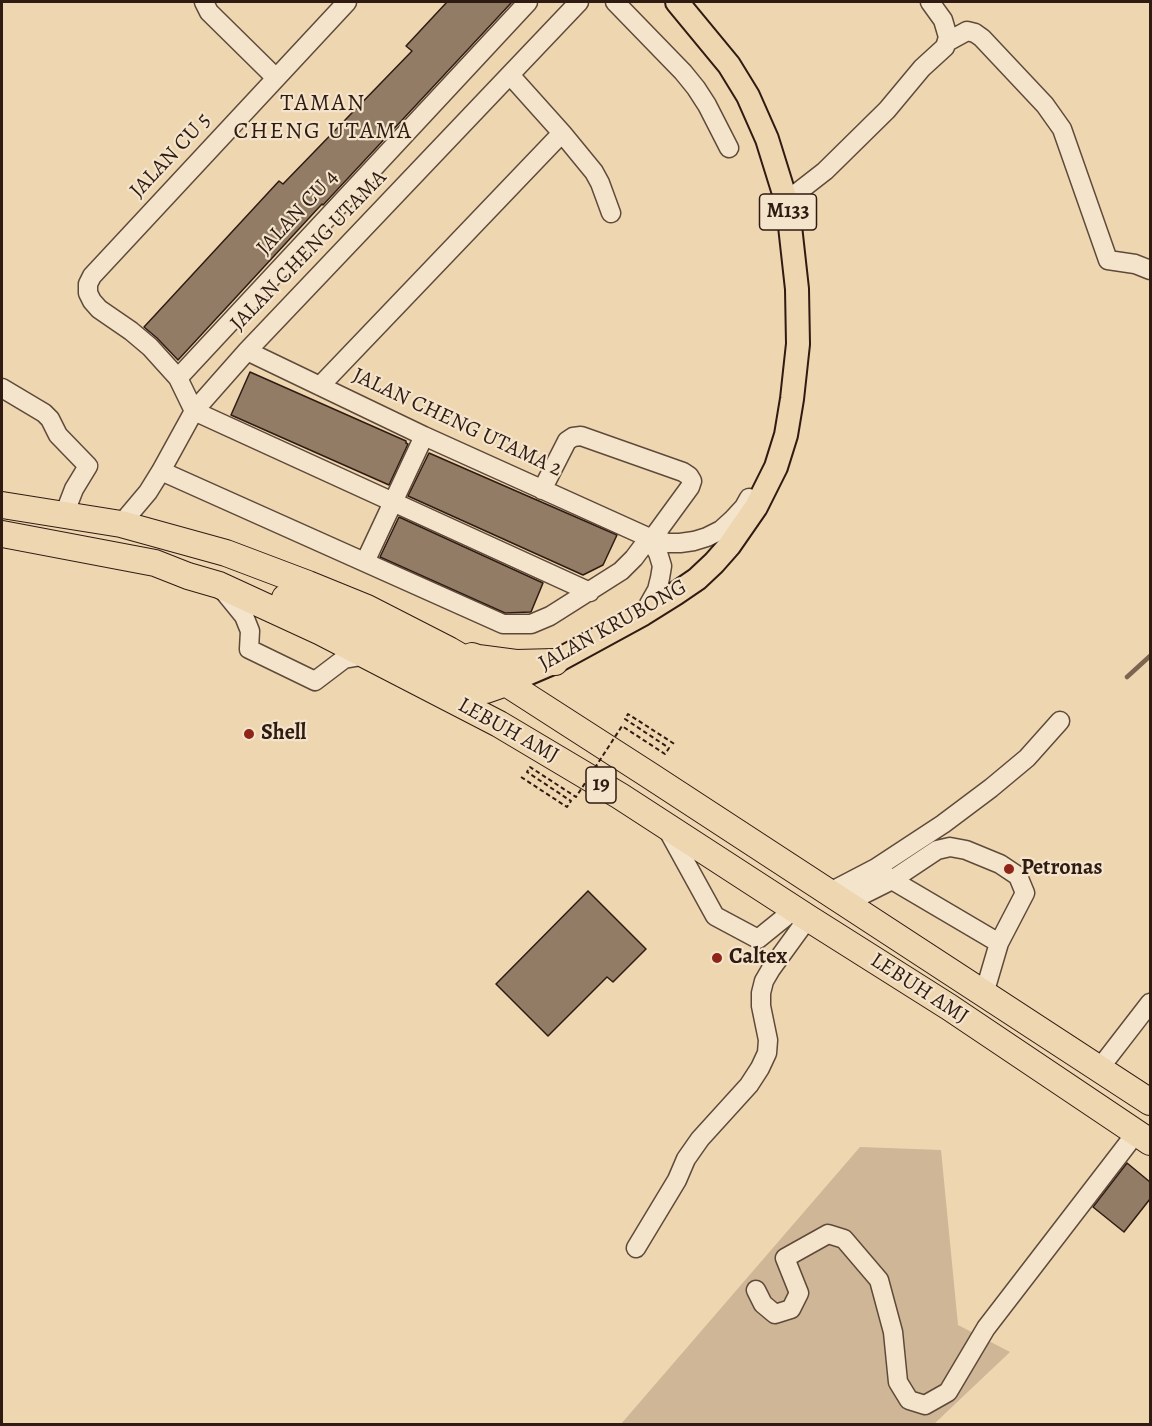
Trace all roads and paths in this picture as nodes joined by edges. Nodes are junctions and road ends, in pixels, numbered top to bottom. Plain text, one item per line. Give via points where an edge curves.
1 (204, 2) edge
2 (347, 2) edge
3 (528, 2) edge
4 (579, 2) edge
5 (615, 2) edge
6 (677, 2) edge
7 (930, 2) edge
8 (947, 42) junction
9 (510, 75) junction
10 (276, 78) junction
11 (562, 133) junction
12 (729, 148) dead end
13 (786, 200) junction
14 (611, 213) dead end
15 (1150, 270) edge
16 (247, 351) junction
17 (178, 378) junction
18 (320, 386) junction
19 (2, 388) edge
20 (194, 411) junction
21 (424, 436) junction
22 (781, 452) junction
23 (161, 471) junction
24 (542, 489) junction
25 (2, 492) edge
26 (393, 502) junction
27 (2, 505) edge
28 (37, 511) junction
29 (64, 515) junction
30 (121, 524) junction
31 (2, 534) edge
32 (650, 539) junction
33 (365, 562) junction
34 (155, 563) junction
35 (219, 585) junction
36 (590, 592) junction
37 (643, 614) junction
38 (416, 633) junction
39 (367, 655) junction
40 (555, 662) junction
41 (506, 683) junction
42 (553, 713) junction
43 (1060, 721) dead end
44 (676, 745) dead end
45 (549, 753) junction
46 (521, 777) dead end
47 (664, 824) junction
48 (876, 868) junction
49 (892, 880) junction
50 (836, 898) junction
51 (802, 914) junction
52 (999, 943) junction
53 (984, 994) junction
54 (1150, 1003) edge
55 (1099, 1069) junction
56 (1150, 1102) edge
57 (1143, 1137) edge
58 (636, 1248) dead end
59 (756, 1290) dead end

1 - 10 street via 209,12
2 - 10 street, JALAN CU 5
3 - 17 street, JALAN CU 4
4 - 9 street, JALAN CHENG UTAMA
5 - 12 street via 696,88
6 - 13 main road, JALAN KRUBONG / M133 via 729,65 748,96 767,139
7 - 8 street via 943,20
8 - 13 street via 887,110 825,171
8 - 15 street via 967,31 975,33 1045,105 1062,129 1108,260
9 - 11 street
9 - 16 street, JALAN CHENG UTAMA
10 - 17 street, JALAN CU 5 via 88,284 88,293 99,309 150,347
11 - 14 street via 594,172
11 - 18 street
13 - 22 main road, JALAN KRUBONG / M133 via 797,289 798,344
16 - 18 street, JALAN CHENG UTAMA 2
16 - 20 street, JALAN CHENG UTAMA
17 - 20 street
18 - 21 street, JALAN CHENG UTAMA 2
19 - 29 street via 44,413 58,435 88,466
20 - 23 street, JALAN CHENG UTAMA
20 - 26 street
21 - 24 street, JALAN CHENG UTAMA 2
21 - 26 street
22 - 32 street, JALAN CHENG UTAMA 2 via 765,469 744,507 721,530 680,543
22 - 37 main road, JALAN KRUBONG / M133 via 756,507 729,546 697,579
23 - 30 street, JALAN CHENG UTAMA
23 - 33 street
24 - 32 street, JALAN CHENG UTAMA 2
24 - 32 street via 567,441 581,436 683,472 692,481 690,487
25 - 28 street
26 - 33 street
26 - 36 street
27 - 28 highway, LEBUH AMJ / 19
28 - 29 highway, LEBUH AMJ / 19
29 - 30 highway, LEBUH AMJ / 19
30 - 38 highway, LEBUH AMJ / 19 via 226,553 357,604
31 - 34 highway, LEBUH AMJ / 19
32 - 36 street via 621,571
32 - 37 street via 662,566 657,590
33 - 36 street via 503,624 531,624
34 - 35 highway, LEBUH AMJ / 19
34 - 41 highway via 243,584 329,615 465,685 486,690
35 - 39 highway, LEBUH AMJ / 19
35 - 39 street via 244,616 250,631 249,649 315,681 344,659
37 - 40 main road, JALAN KRUBONG / M133
38 - 40 highway via 478,658 516,663
38 - 41 highway, LEBUH AMJ / 19
39 - 45 highway, LEBUH AMJ / 19
40 - 41 main road, JALAN KRUBONG / M133
40 - 42 highway via 541,680 541,695
41 - 42 highway, LEBUH AMJ / 19
41 - 45 highway via 521,722
42 - 50 highway, LEBUH AMJ / 19
43 - 48 street via 1027,758 991,788
44 - 46 path, bridge via 628,714 625,719 669,748 665,754 622,726 576,797 530,767 527,772 571,801 567,807
45 - 47 highway, LEBUH AMJ / 19
47 - 51 highway, LEBUH AMJ / 19
47 - 51 street via 715,916 758,939
48 - 49 street
48 - 50 street
49 - 50 street
49 - 52 street
49 - 52 street via 937,850 950,847 1000,864 1018,876 1025,892
50 - 53 highway, LEBUH AMJ / 19
51 - 57 highway, LEBUH AMJ / 19
51 - 58 street via 764,981 761,1006 768,1040 760,1068 686,1159
52 - 53 street
53 - 55 highway, LEBUH AMJ / 19
54 - 55 street
55 - 56 highway, LEBUH AMJ / 19
57 - 59 street via 986,1328 948,1392 925,1405 909,1400 898,1382 893,1332 879,1281 844,1239 828,1234 785,1258 799,1293 790,1309 775,1314 763,1304

